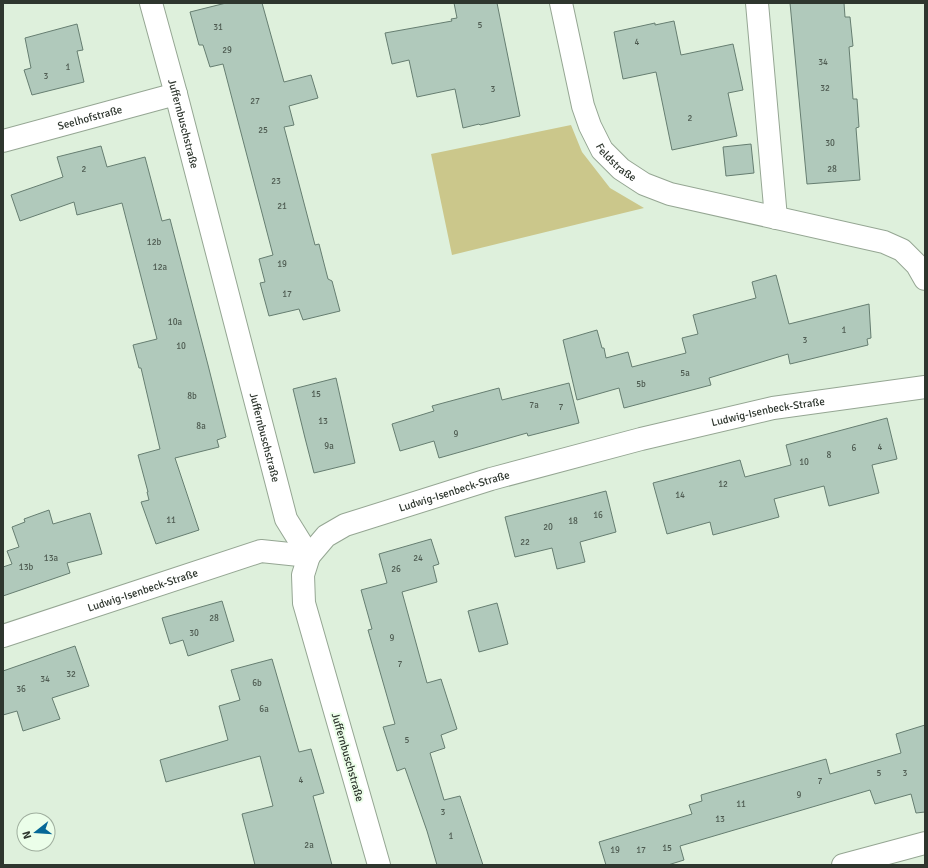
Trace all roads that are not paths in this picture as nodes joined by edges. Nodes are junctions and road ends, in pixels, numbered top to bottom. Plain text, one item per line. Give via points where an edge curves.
1 (151, 3) edge
2 (561, 3) edge
3 (757, 3) edge
4 (176, 94) junction
5 (3, 142) edge
6 (776, 218) junction
7 (925, 279) edge
8 (925, 387) edge
9 (309, 556) junction
10 (3, 636) edge
11 (925, 843) edge
12 (379, 865) edge
13 (843, 865) edge

1 - 4 street, Juffernbuschstraße
2 - 6 street, Feldstraße via 583,106 590,126 602,150 621,169 644,184 670,194
3 - 6 street
4 - 5 street, Seelhofstraße
4 - 9 street, Juffernbuschstraße via 286,519
6 - 7 street, Feldstraße via 884,242 902,250 917,265
8 - 9 street, Ludwig-Isenbeck-Straße via 773,408 491,479 344,525 326,536
9 - 10 street, Ludwig-Isenbeck-Straße via 262,552
9 - 12 street, Juffernbuschstraße via 303,575 304,603
11 - 13 street

